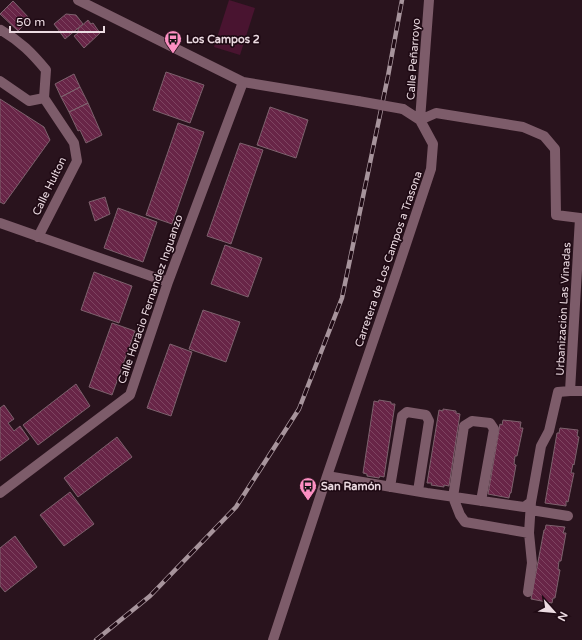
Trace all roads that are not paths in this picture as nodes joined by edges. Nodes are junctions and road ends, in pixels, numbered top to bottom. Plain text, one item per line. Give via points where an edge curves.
1 (78, 0) edge
2 (429, 0) edge
3 (0, 30) edge
4 (0, 82) edge
5 (243, 82) junction
6 (44, 98) junction
7 (420, 120) junction
8 (0, 223) edge
9 (38, 237) junction
10 (168, 282) junction
11 (570, 391) junction
12 (582, 391) edge
13 (327, 476) junction
14 (390, 487) junction
15 (418, 491) junction
16 (0, 493) edge
17 (453, 497) junction
18 (481, 501) junction
19 (531, 506) junction
20 (568, 516) dead end
21 (529, 533) junction
22 (528, 592) dead end
23 (274, 640) edge

1 - 5 street, Carretera de Los Campos a Trasona
2 - 7 street, Calle Peñarroyo
3 - 6 street via 16,39 46,70
4 - 6 street via 29,101
5 - 7 street, Carretera de Los Campos a Trasona, bridge via 403,109
5 - 10 street, Calle Horacio Fernandez Inguanzo
6 - 9 street, Calle Hulton via 74,143 77,161
7 - 11 street, Urbanización Las Vinadas via 436,113 523,127 544,136 555,149 556,214 580,218
7 - 13 street, Carretera de Los Campos a Trasona via 433,144 431,169
8 - 9 street
9 - 10 street
10 - 16 street, Calle Horacio Fernandez Inguanzo via 130,395
11 - 12 street, Urbanización Las Vinadas
11 - 19 street via 558,392 549,431 541,446
13 - 14 street
13 - 23 street, Carretera de Los Campos a Trasona
14 - 15 street
14 - 15 street via 402,416 407,412 416,413 426,415 429,421
15 - 17 street
17 - 18 street
17 - 18 street via 464,426 472,421 490,423 494,429
17 - 21 street via 465,522
18 - 19 street
19 - 20 street
19 - 21 street
21 - 22 street via 532,563

